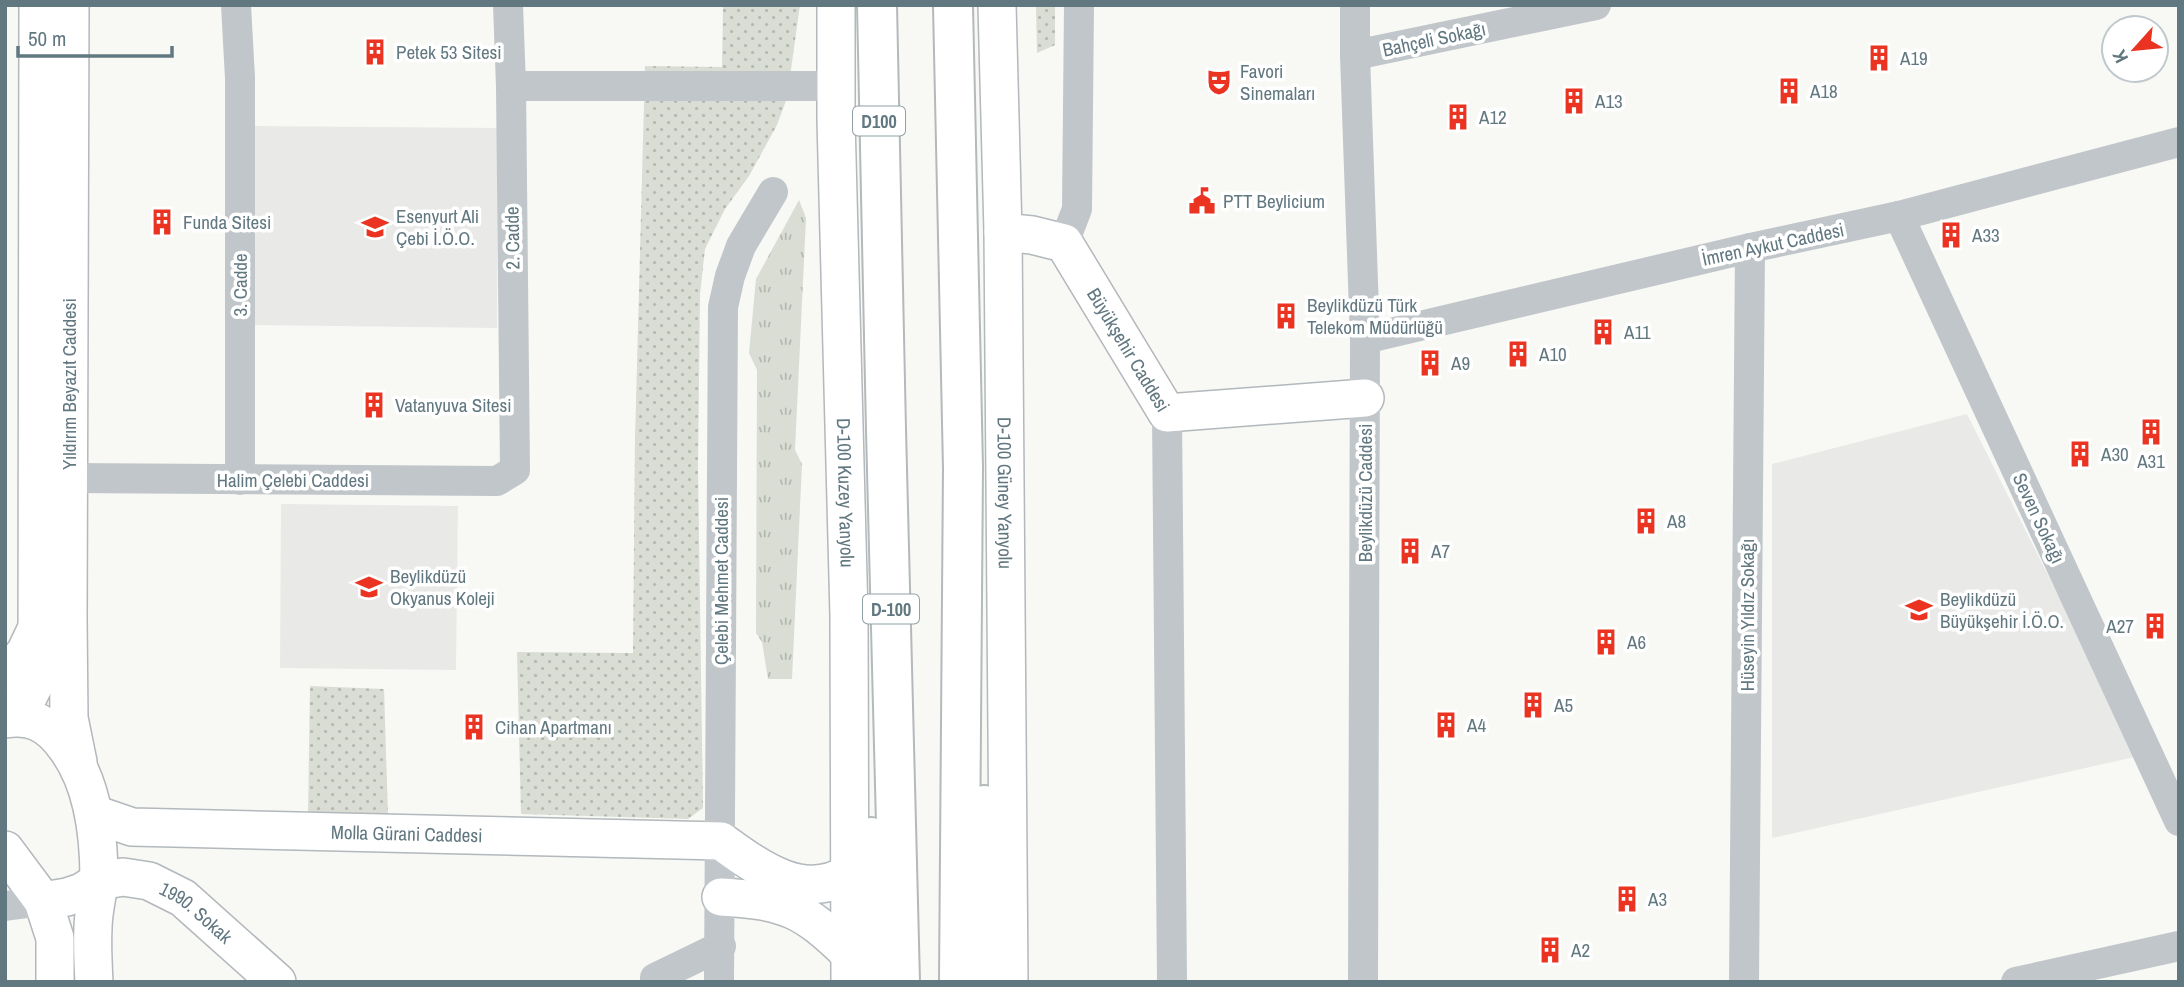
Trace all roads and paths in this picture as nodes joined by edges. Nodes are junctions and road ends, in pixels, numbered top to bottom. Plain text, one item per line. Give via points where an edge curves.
1 (38, 5) edge
2 (70, 5) edge
3 (236, 5) edge
4 (508, 5) edge
5 (836, 5) edge
6 (877, 5) edge
7 (953, 5) edge
8 (998, 5) edge
9 (1079, 5) edge
10 (1355, 5) edge
11 (1596, 5) edge
12 (1355, 55) junction
13 (511, 86) junction
14 (815, 86) dead end
15 (2179, 142) edge
16 (773, 192) dead end
17 (1899, 216) junction
18 (1003, 232) junction
19 (881, 237) junction
20 (1064, 243) junction
21 (1750, 248) junction
22 (1365, 339) junction
23 (1365, 398) junction
24 (1167, 413) junction
25 (963, 468) junction
26 (515, 470) joint
27 (68, 478) junction
28 (240, 480) junction
29 (36, 630) junction
30 (5, 675) edge
31 (5, 719) edge
32 (78, 762) junction
33 (94, 814) junction
34 (2179, 821) edge
35 (721, 841) junction
36 (5, 850) edge
37 (849, 873) junction
38 (99, 881) junction
39 (721, 897) junction
40 (43, 901) junction
41 (5, 906) edge
42 (721, 946) junction
43 (2179, 946) edge
44 (858, 973) edge
45 (55, 982) edge
46 (94, 982) edge
47 (277, 982) edge
48 (655, 982) edge
49 (719, 982) edge
50 (900, 982) edge
51 (959, 982) edge
52 (987, 982) edge
53 (1009, 982) edge
54 (1172, 982) edge
55 (1363, 982) edge
56 (1744, 982) edge
57 (2017, 982) edge

1 - 29 main road, Yıldırım Beyazıt Caddesi
2 - 27 main road, Yıldırım Beyazıt Caddesi
3 - 28 street, 3. Cadde
4 - 13 street, 2. Cadde
5 - 37 main road, D-100 Kuzey Yanyolu via 849,616
6 - 19 highway, D100
7 - 25 highway
8 - 18 main road, D-100 Güney Yanyolu
9 - 20 street via 1077,209
10 - 12 street, Beylikdüzü Caddesi
11 - 12 street, Bahçeli Sokağı
12 - 22 street, Beylikdüzü Caddesi
13 - 14 street
13 - 26 street, 2. Cadde
15 - 17 street, İmren Aykut Caddesi
16 - 35 street, Çelebi Mehmet Caddesi via 741,247 723,307
17 - 21 street, İmren Aykut Caddesi
17 - 34 street, Seven Sokağı
18 - 20 main road
18 - 53 main road, D-100 Güney Yanyolu
19 - 44 highway via 867,385
19 - 50 highway, D-100
20 - 24 main road, Büyükşehir Caddesi
21 - 22 street, İmren Aykut Caddesi
21 - 56 street, Hüseyin Yıldız Sokağı
22 - 23 street, Beylikdüzü Caddesi
23 - 24 main road, Büyükşehir Caddesi
23 - 55 street, Beylikdüzü Caddesi
24 - 54 street
25 - 51 highway
25 - 52 highway via 978,633
26 - 28 street, Halim Çelebi Caddesi via 497,481
27 - 28 street, Halim Çelebi Caddesi
27 - 32 main road, Yıldırım Beyazıt Caddesi via 69,718
29 - 30 main road via 25,653
29 - 31 main road, Yıldırım Beyazıt Caddesi via 37,679 25,703
31 - 32 main road via 20,717 46,725
32 - 33 main road, Yıldırım Beyazıt Caddesi
33 - 35 main road, Molla Gürani Caddesi via 132,827
33 - 38 main road, Yıldırım Beyazıt Caddesi
35 - 37 main road via 756,867 793,882 824,884
35 - 39 street, Çelebi Mehmet Caddesi
36 - 40 main road
37 - 44 main road, D-100 Kuzey Yanyolu
38 - 40 main road via 75,895
38 - 46 main road, Yıldırım Beyazıt Caddesi via 93,926
38 - 47 main road, 1990. Sokak via 123,877 149,881 183,898
39 - 42 street, Çelebi Mehmet Caddesi
39 - 44 main road via 792,908 824,929
40 - 41 street
40 - 45 main road via 55,938
42 - 48 street
42 - 49 street, Çelebi Mehmet Caddesi
43 - 57 street

